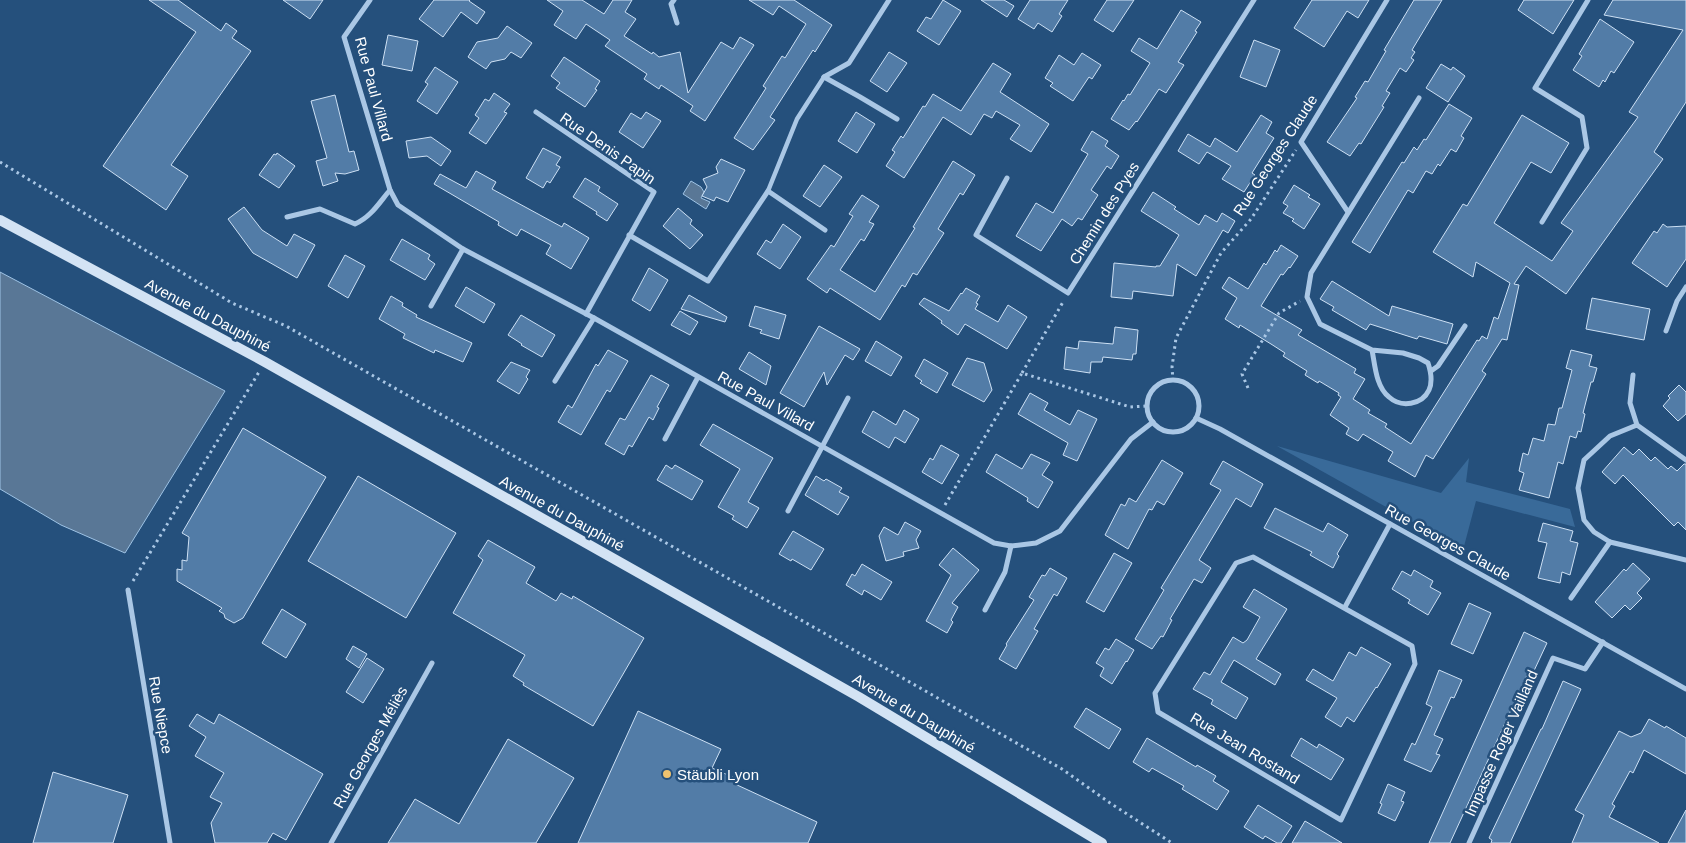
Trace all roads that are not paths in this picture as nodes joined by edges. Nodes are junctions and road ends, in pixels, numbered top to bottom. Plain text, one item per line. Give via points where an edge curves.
1 (370, 0) edge
2 (674, 0) edge
3 (889, 0) edge
4 (1254, 0) edge
5 (1387, 0) edge
6 (1588, 0) edge
7 (677, 23) dead end
8 (824, 77) junction
9 (1420, 98) dead end
10 (536, 112) dead end
11 (897, 119) dead end
12 (1006, 178) dead end
13 (390, 190) junction
14 (768, 191) junction
15 (1348, 212) junction
16 (287, 217) dead end
17 (0, 220) edge
18 (1542, 222) dead end
19 (824, 230) dead end
20 (629, 235) junction
21 (463, 249) junction
22 (1686, 287) edge
23 (431, 306) dead end
24 (586, 314) junction
25 (594, 318) junction
26 (1465, 326) dead end
27 (1666, 332) dead end
28 (1372, 350) junction
29 (1431, 371) junction
30 (1633, 376) dead end
31 (698, 377) junction
32 (555, 381) dead end
33 (848, 398) dead end
34 (1196, 418) junction
35 (1152, 422) junction
36 (1637, 425) junction
37 (665, 439) dead end
38 (822, 447) junction
39 (1686, 460) edge
40 (788, 511) dead end
41 (1390, 524) junction
42 (1610, 542) junction
43 (1011, 546) junction
44 (1686, 560) edge
45 (128, 590) road end
46 (1571, 598) dead end
47 (1344, 607) junction
48 (985, 610) dead end
49 (1603, 642) junction
50 (432, 663) dead end
51 (1686, 689) edge
52 (170, 843) edge
53 (331, 843) edge
54 (1102, 843) edge
55 (1469, 843) edge

1 - 13 street, Rue Paul Villard via 344,36
2 - 7 street via 671,4
3 - 8 street via 849,62
4 - 12 street, Chemin des Pyes via 1068,293 976,235
5 - 15 street, Rue Georges Claude via 1300,142
6 - 18 street via 1535,88 1582,117 1587,148
8 - 11 street
8 - 14 street via 797,119
9 - 15 street
10 - 20 street, Rue Denis Papin via 654,192
13 - 16 street via 371,214 355,224 320,209
13 - 21 street, Rue Paul Villard via 398,205
14 - 19 street
14 - 20 street via 708,281
15 - 28 street via 1311,273 1307,297 1320,324
17 - 54 main road, Avenue du Dauphiné via 265,362 859,696
20 - 24 street, Rue Denis Papin
21 - 23 street
21 - 24 street, Rue Paul Villard
22 - 27 street via 1677,301
24 - 25 street, Rue Paul Villard
25 - 31 street, Rue Paul Villard
25 - 32 street
26 - 29 street via 1438,366
28 - 29 street via 1419,358 1428,363
28 - 29 street via 1382,388 1389,398 1401,403 1412,404 1421,400 1429,391
30 - 36 street via 1630,403
31 - 37 street, Rue Paul Villard
31 - 38 street, Rue Paul Villard
33 - 38 street, Rue Paul Villard
34 - 35 street via 1189,427 1178,432 1167,432
34 - 35 street via 1199,406 1189,386 1179,381 1167,381 1156,386 1149,395 1146,406
34 - 41 street, Rue Georges Claude
35 - 43 street via 1132,439 1060,531 1036,543
36 - 39 street
36 - 42 street via 1610,436 1584,460 1578,488 1584,520 1594,532
38 - 40 street, Rue Paul Villard
38 - 43 street, Rue Paul Villard via 994,543
41 - 47 street
41 - 49 street, Rue Georges Claude
42 - 44 street
42 - 46 street
43 - 48 street via 1005,572
45 - 52 street, Rue Niepce
47 - 47 street, Rue Jean Rostand via 1253,557 1236,562 1155,693 1158,712 1341,820 1415,664 1412,646
49 - 51 street, Rue Georges Claude
49 - 55 street, Impasse Roger Vailland via 1585,669 1553,658
50 - 53 street, Rue Georges Méliès

